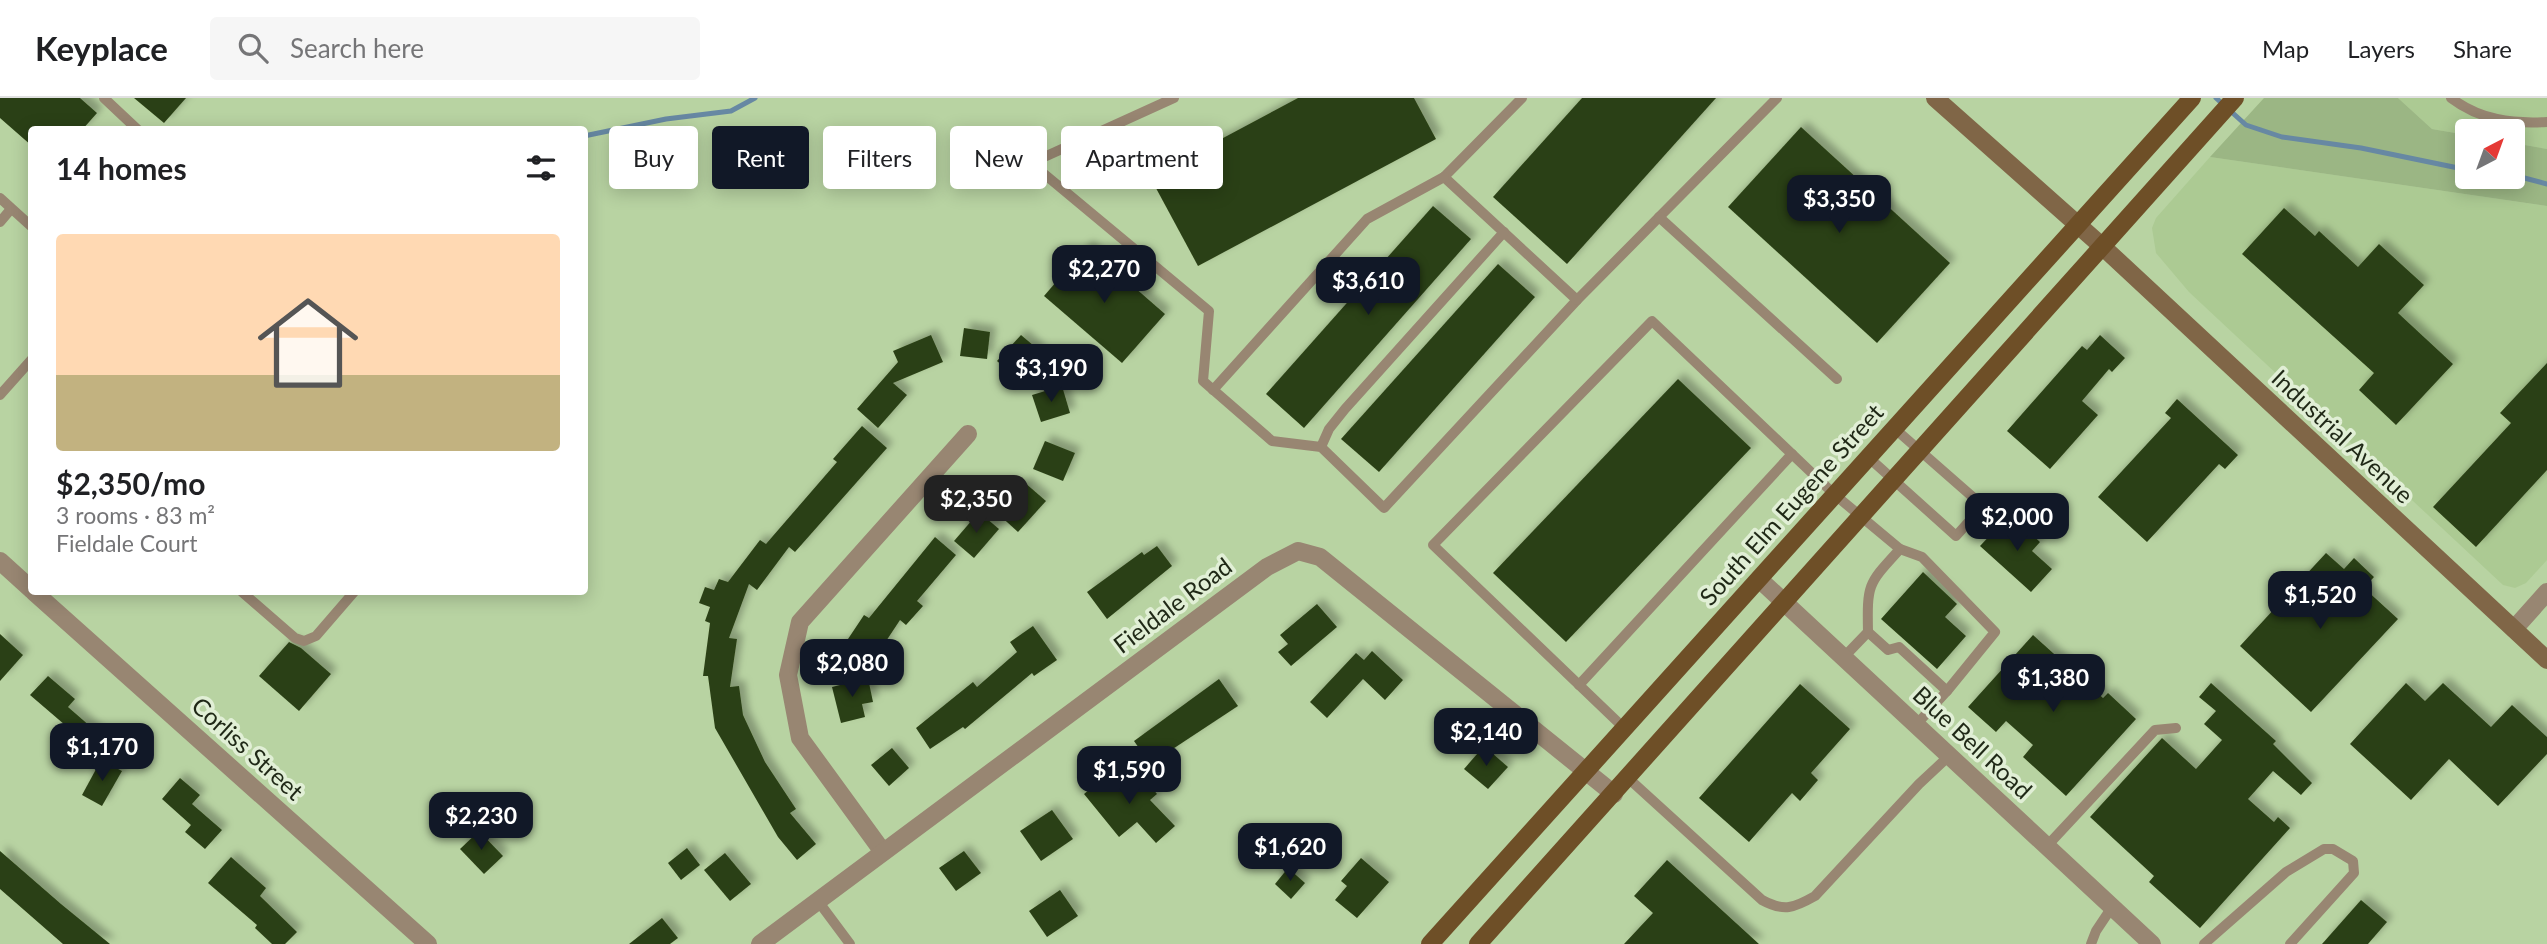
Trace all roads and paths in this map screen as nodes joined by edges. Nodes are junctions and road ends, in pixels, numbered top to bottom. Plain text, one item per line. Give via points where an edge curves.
1 (104, 98) edge
2 (1174, 98) edge
3 (1522, 98) edge
4 (1777, 98) edge
5 (1935, 98) edge
6 (2192, 98) edge
7 (2235, 98) edge
8 (2451, 98) edge
9 (2547, 122) edge
10 (134, 126) edge
11 (1444, 177) junction
12 (0, 198) edge
13 (12, 209) junction
14 (1660, 217) junction
15 (0, 222) edge
16 (28, 223) edge
17 (2078, 225) junction
18 (1504, 232) junction
19 (2104, 248) junction
20 (1577, 300) junction
21 (28, 364) edge
22 (1837, 379) dead end
23 (1213, 390) junction
24 (0, 395) edge
25 (1894, 428) junction
26 (968, 434) dead end
27 (1321, 447) junction
28 (1920, 450) junction
29 (1792, 454) junction
30 (1868, 457) junction
31 (1893, 480) junction
32 (1834, 494) junction
33 (1860, 517) junction
34 (1900, 549) junction
35 (0, 562) edge
36 (1759, 579) junction
37 (28, 587) edge
38 (2547, 592) edge
39 (37, 595) edge
40 (245, 595) edge
41 (351, 595) edge
42 (1783, 602) junction
43 (2514, 629) junction
44 (1868, 632) junction
45 (1843, 658) junction
46 (2547, 660) edge
47 (1579, 685) junction
48 (1947, 691) junction
49 (1916, 725) junction
50 (1624, 728) junction
51 (2176, 728) dead end
52 (1949, 756) junction
53 (1586, 771) junction
54 (1628, 778) junction
55 (1614, 794) junction
56 (2047, 846) junction
57 (884, 852) junction
58 (818, 901) junction
59 (2112, 907) junction
60 (428, 944) edge
61 (760, 944) edge
62 (850, 944) edge
63 (1430, 944) edge
64 (1478, 944) edge
65 (2091, 944) edge
66 (2152, 944) edge
67 (2204, 944) edge
68 (2290, 944) edge

1 - 10 lane
2 - 23 lane via 1031,163 1209,311 1203,381
3 - 11 lane
4 - 14 lane
5 - 17 main road, Industrial Avenue
6 - 17 main road, South Elm Eugene Street
7 - 19 main road
8 - 9 lane via 2465,108 2511,124
11 - 18 lane
11 - 23 lane via 1367,219
12 - 13 lane
13 - 15 lane
13 - 16 lane
14 - 20 lane
14 - 22 lane
17 - 19 main road, Industrial Avenue
17 - 25 main road, South Elm Eugene Street
18 - 20 lane
18 - 27 lane via 1345,409
19 - 28 main road
19 - 43 main road, Industrial Avenue
20 - 27 lane via 1384,508
21 - 24 lane
23 - 27 lane via 1272,441
25 - 28 lane
25 - 30 main road, South Elm Eugene Street
26 - 57 street via 800,622 788,674 800,738
28 - 31 main road
28 - 31 lane via 1983,506 1956,536
29 - 32 lane
29 - 47 lane
29 - 47 lane via 1652,321 1433,545
30 - 31 lane
30 - 32 main road, South Elm Eugene Street
31 - 33 main road
32 - 33 lane
32 - 36 main road, South Elm Eugene Street
33 - 34 lane
33 - 42 main road
34 - 44 lane via 1871,580
34 - 48 lane via 1922,557 1995,632
35 - 37 street, Corliss Street
36 - 42 street, Blue Bell Road
36 - 50 main road, South Elm Eugene Street
38 - 43 street
39 - 60 street, Corliss Street
40 - 41 lane via 304,641 316,636
42 - 45 street, Blue Bell Road
42 - 54 main road
43 - 46 main road, Industrial Avenue
44 - 45 lane
44 - 48 lane via 1888,650 1899,647
45 - 49 street, Blue Bell Road
47 - 50 lane
48 - 49 lane
49 - 52 street, Blue Bell Road
50 - 53 main road, South Elm Eugene Street
51 - 56 lane via 2155,730
52 - 54 lane via 1815,896 1793,909 1777,908 1762,900
52 - 56 street, Blue Bell Road
53 - 55 street, Fieldale Road
53 - 57 street, Fieldale Road via 1320,557 1298,551 1267,567
53 - 63 main road, South Elm Eugene Street
54 - 55 main road
55 - 64 main road
56 - 59 street, Blue Bell Road
57 - 58 street, Fieldale Road
58 - 61 street, Fieldale Road
58 - 62 lane
59 - 65 lane
59 - 66 street, Blue Bell Road
67 - 68 lane via 2286,873 2324,849 2340,852 2353,861 2354,873

